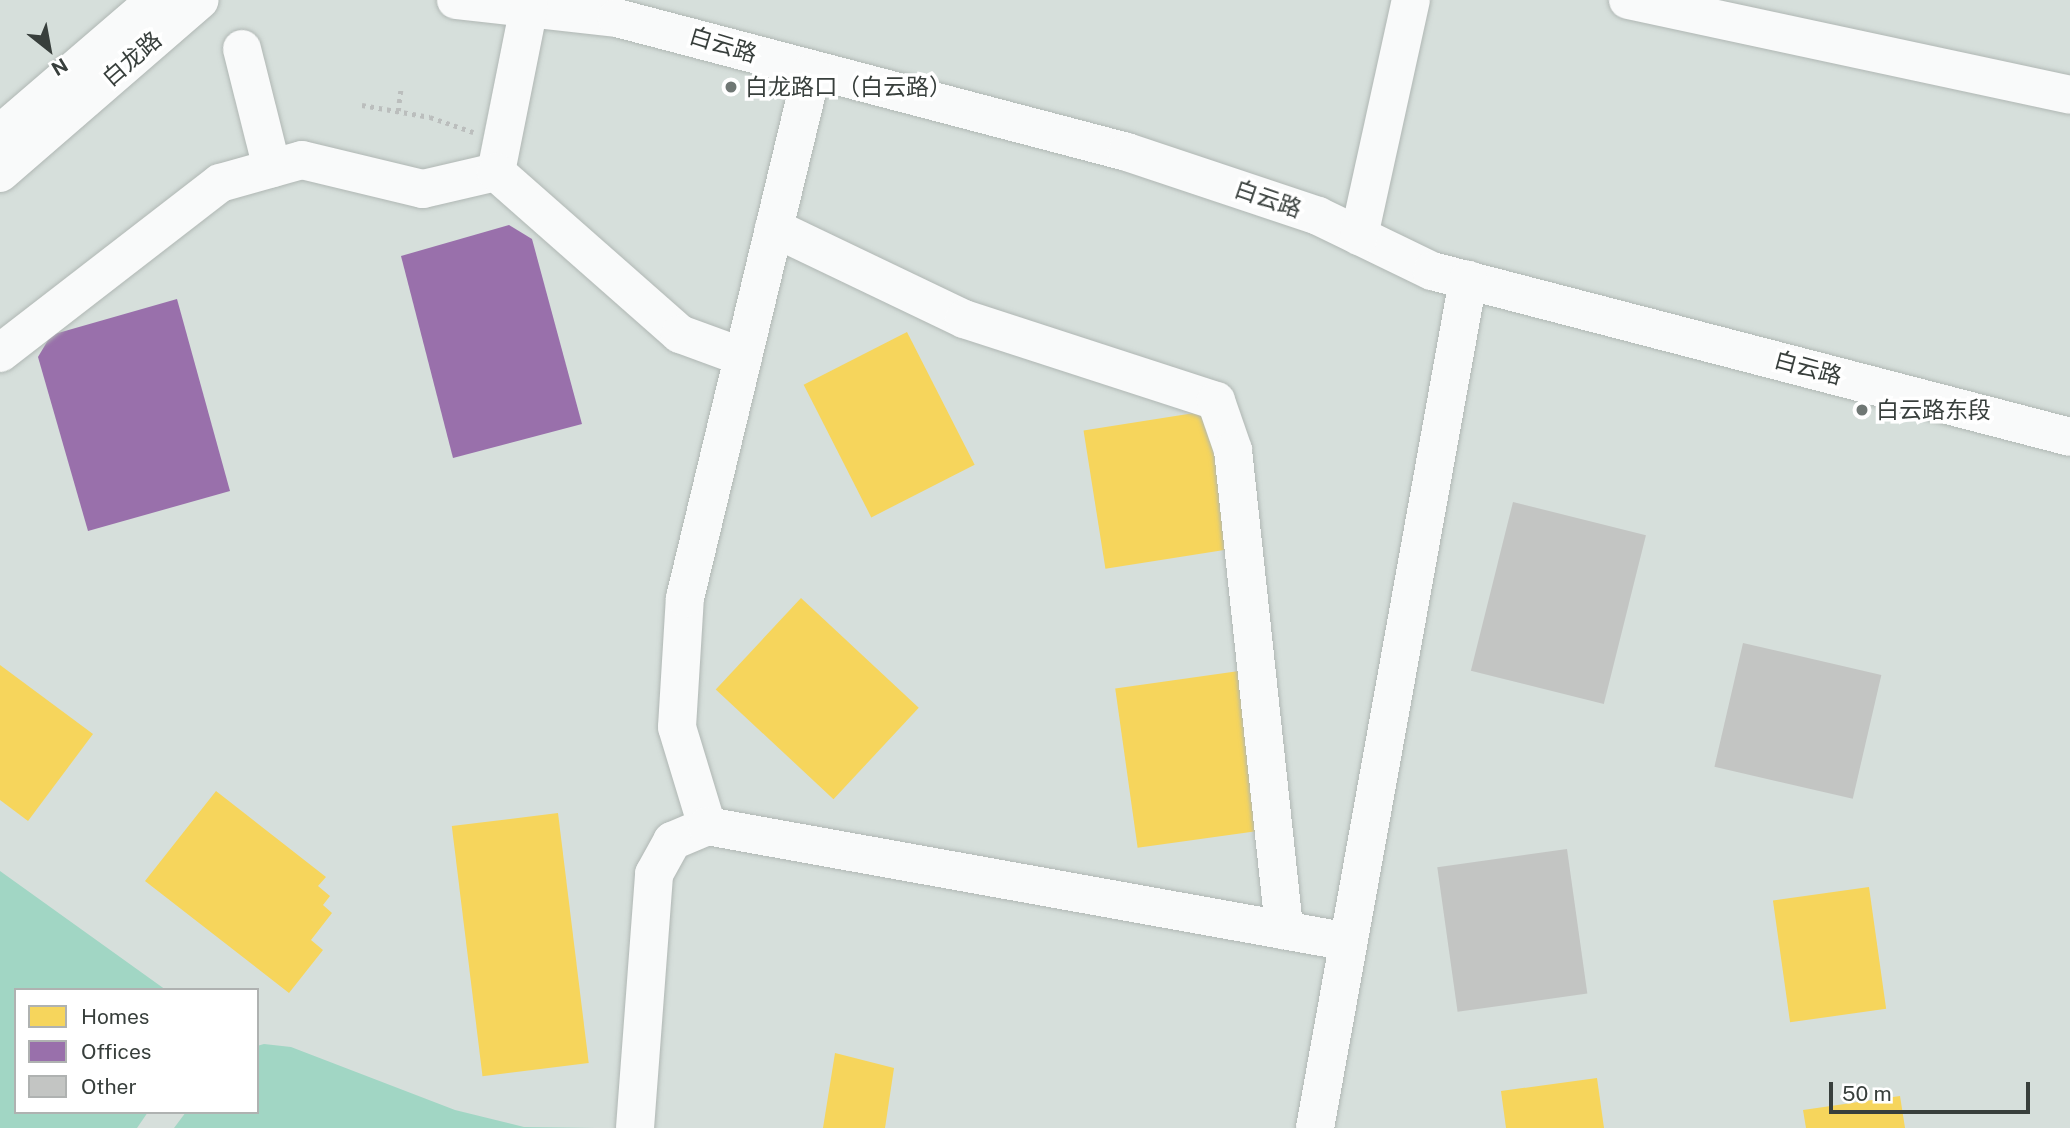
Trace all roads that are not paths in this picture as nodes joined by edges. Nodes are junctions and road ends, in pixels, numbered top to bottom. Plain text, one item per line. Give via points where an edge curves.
1 (156, 0) edge
2 (200, 0) edge
3 (456, 0) edge
4 (1411, 0) edge
5 (1628, 0) edge
6 (529, 8) junction
7 (618, 9) edge
8 (242, 49) dead end
9 (812, 71) junction
10 (2070, 95) edge
11 (0, 134) edge
12 (499, 157) junction
13 (272, 169) junction
14 (0, 173) edge
15 (774, 228) junction
16 (1359, 236) junction
17 (1468, 280) junction
18 (0, 353) edge
19 (743, 357) junction
20 (2070, 437) edge
21 (707, 826) junction
22 (1284, 930) junction
23 (1349, 942) junction
24 (635, 1128) edge
25 (1315, 1128) edge

1 - 11 street, 白龙路
2 - 14 street, 白龙路
3 - 6 street, 白云路
4 - 16 street
5 - 10 street
6 - 7 street, 白云路
6 - 12 street
7 - 9 street, 白云路
8 - 13 street
9 - 15 street
9 - 16 street, 白云路 via 1127,152 1318,216
12 - 13 street via 423,188 302,160
12 - 19 street via 680,334
13 - 18 street via 220,183
15 - 19 street
15 - 22 street via 964,318 1216,401 1233,450
16 - 17 street, 白云路 via 1432,271
17 - 20 street, 白云路
17 - 23 street
19 - 21 street via 685,598 677,727
21 - 22 street
21 - 24 street via 672,841 654,874
22 - 23 street
23 - 25 street

